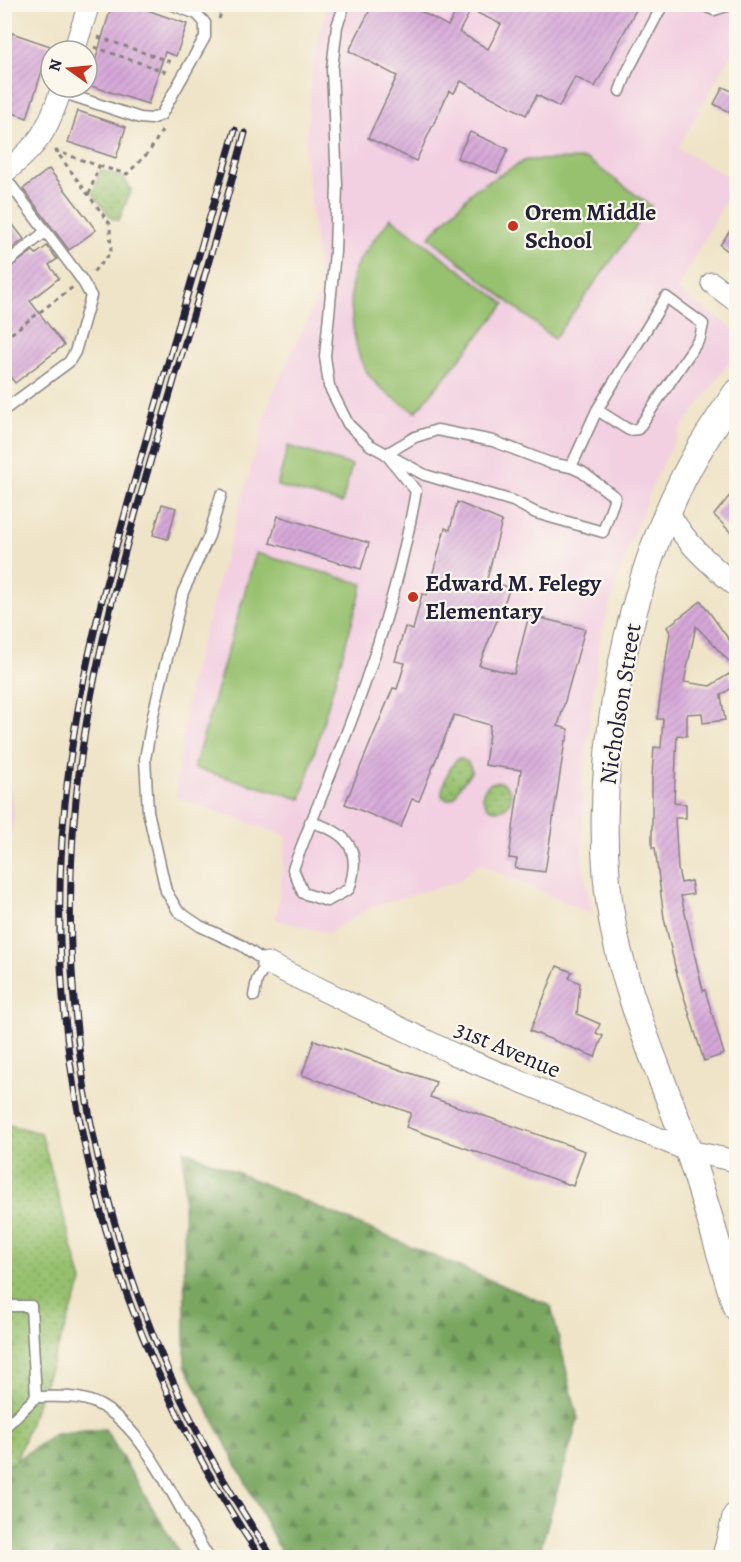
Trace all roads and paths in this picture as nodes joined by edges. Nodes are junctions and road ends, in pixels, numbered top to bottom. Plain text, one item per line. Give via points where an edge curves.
1 (89, 4) edge
2 (170, 4) edge
3 (345, 4) edge
4 (663, 4) edge
5 (700, 4) edge
6 (734, 4) edge
7 (98, 37) dead end
8 (85, 39) edge
9 (99, 52) edge
10 (185, 72) junction
11 (620, 91) dead end
12 (57, 99) edge
13 (88, 99) edge
14 (163, 130) dead end
15 (99, 166) junction
16 (5, 172) edge
17 (89, 194) junction
18 (45, 232) junction
19 (4, 265) edge
20 (89, 275) dead end
21 (712, 283) dead end
22 (76, 285) dead end
23 (736, 301) edge
24 (4, 339) edge
25 (736, 393) edge
26 (4, 410) edge
27 (597, 410) junction
28 (386, 454) junction
29 (571, 467) junction
30 (221, 495) dead end
31 (669, 513) junction
32 (736, 586) edge
33 (310, 822) junction
34 (267, 963) junction
35 (254, 996) dead end
36 (689, 1151) junction
37 (736, 1161) edge
38 (4, 1306) edge
39 (736, 1307) edge
40 (36, 1396) junction
41 (4, 1428) edge
42 (736, 1516) edge
43 (209, 1557) edge
44 (725, 1557) edge

1 - 8 street
2 - 10 lane via 197,14 205,23 205,37
3 - 28 lane via 332,69 336,230 325,356 329,386 348,424
4 - 11 lane
5 - 6 lane via 714,10
7 - 10 path
9 - 10 path
10 - 13 lane via 161,115 152,119
12 - 16 street via 36,146
14 - 15 path via 128,174
15 - 17 path
15 - 17 path via 56,152
16 - 18 lane
17 - 20 path via 110,224 113,244 107,259
18 - 19 lane
18 - 26 lane via 88,290 90,303 69,362
21 - 23 street
22 - 24 path
25 - 31 street, Nicholson Street via 703,442
27 - 27 lane via 629,430 638,429 700,338 703,324 666,297
27 - 29 lane
28 - 29 lane via 415,437 437,430 493,441
28 - 29 lane via 425,475 603,532 615,497
28 - 33 lane via 416,491 408,538 367,677
30 - 34 lane via 209,536 183,592 153,716 145,759 148,811 166,891 178,911
31 - 32 street via 703,559
31 - 36 street, Nicholson Street via 648,564 623,665 610,736 604,842 613,926 632,999
33 - 33 lane via 293,869 303,893 327,901 349,889 356,869 350,846 333,828
34 - 35 lane via 257,980
34 - 36 street, 31st Avenue via 454,1054
36 - 37 street, 31st Avenue
36 - 39 street, Nicholson Street
38 - 40 lane via 31,1306
40 - 41 lane
40 - 43 lane via 74,1396 118,1416 145,1449
42 - 44 street

